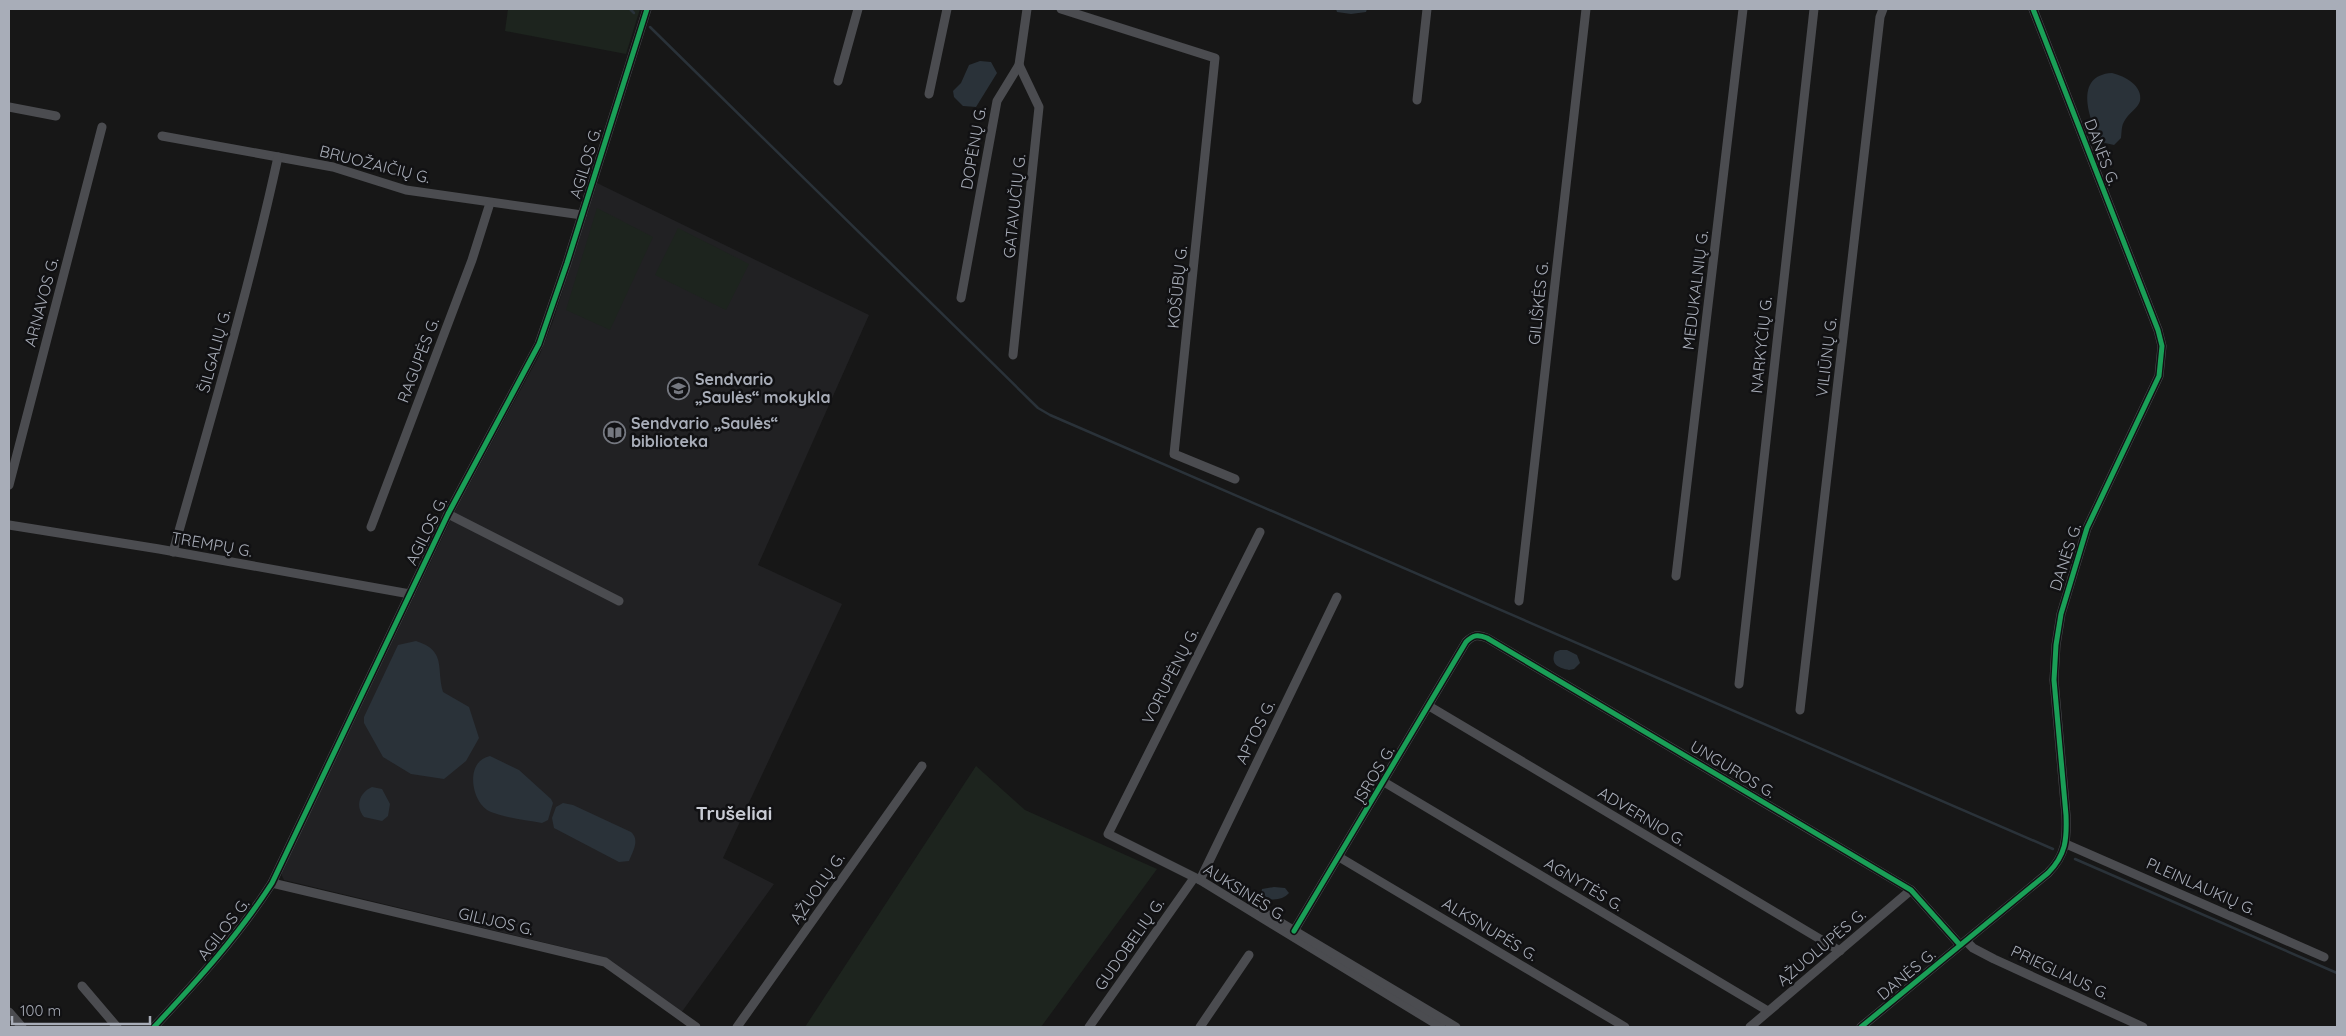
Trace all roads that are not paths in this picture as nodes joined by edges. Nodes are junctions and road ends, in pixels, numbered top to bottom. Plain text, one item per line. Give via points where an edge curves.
1 (647, 9) edge
2 (858, 9) edge
3 (947, 9) edge
4 (1027, 9) edge
5 (1061, 9) edge
6 (1427, 9) edge
7 (1586, 9) edge
8 (1743, 9) edge
9 (1814, 9) edge
10 (1883, 9) edge
11 (2034, 9) edge
12 (1019, 65) junction
13 (838, 81) dead end
14 (929, 94) dead end
15 (1417, 100) dead end
16 (9, 108) edge
17 (56, 116) dead end
18 (102, 127) dead end
19 (162, 136) dead end
20 (278, 157) junction
21 (490, 203) junction
22 (582, 216) junction
23 (961, 298) dead end
24 (1013, 355) dead end
25 (1235, 479) dead end
26 (9, 485) edge
27 (448, 514) junction
28 (9, 525) edge
29 (371, 527) dead end
30 (1260, 532) dead end
31 (173, 552) junction
32 (1676, 576) dead end
33 (410, 594) junction
34 (1337, 597) dead end
35 (620, 601) dead end
36 (1519, 601) dead end
37 (1478, 634) joint
38 (1739, 684) dead end
39 (1429, 706) junction
40 (1800, 710) dead end
41 (922, 766) dead end
42 (1384, 782) junction
43 (1108, 834) joint
44 (2066, 844) junction
45 (1339, 857) junction
46 (1197, 879) junction
47 (272, 883) junction
48 (1911, 890) junction
49 (1258, 909) dead end
50 (1294, 931) junction
51 (1963, 943) junction
52 (1840, 951) junction
53 (1249, 955) dead end
54 (2324, 957) dead end
55 (82, 986) dead end
56 (1768, 1011) junction
57 (9, 1012) edge
58 (22, 1027) edge
59 (117, 1027) edge
60 (154, 1027) edge
61 (696, 1027) edge
62 (738, 1027) edge
63 (1089, 1027) edge
64 (1200, 1027) edge
65 (1441, 1027) edge
66 (1456, 1027) edge
67 (1626, 1027) edge
68 (1750, 1027) edge
69 (1861, 1027) edge
70 (2143, 1027) edge

1 - 22 street, AGILOS G.
2 - 13 street
3 - 14 street
4 - 12 street, DOPĖNŲ G.
5 - 25 street, KOŠŪBŲ G. via 1215,58 1174,454
6 - 15 street
7 - 36 street, GILIŠKĖS G.
8 - 32 street, MEDUKALNIŲ G.
9 - 38 street, NARKYČIŲ G.
10 - 40 street, VILIŪNŲ G.
11 - 44 street, DANĖS G. via 2162,346 2159,376 2087,528 2061,614 2054,680
12 - 23 street, DOPĖNŲ G. via 997,101
12 - 24 street, GATAVUČIŲ G. via 1039,107
16 - 17 street
18 - 26 street, ARNAVOS G.
19 - 20 street, BRUOŽAIČIŲ G.
20 - 21 street, BRUOŽAIČIŲ G. via 350,171 406,190
20 - 31 street, ŠILGALIŲ G. via 235,331
21 - 22 street, BRUOŽAIČIŲ G.
21 - 29 street, RAGUPĖS G. via 472,260
22 - 27 street, AGILOS G. via 538,344
27 - 33 street, AGILOS G.
27 - 35 street
28 - 31 street, TREMPŲ G.
30 - 43 street, VORUPĖNŲ G.
31 - 33 street, TREMPŲ G.
33 - 47 street, AGILOS G.
34 - 46 street, APTOS G.
37 - 39 street, ĮSROS G. via 1466,642
37 - 48 street, UNGUROS G.
39 - 42 street, ĮSROS G.
39 - 52 street, ADVERNIO G.
41 - 62 street, ĄŽUOLŲ G.
42 - 45 street, ĮSROS G.
42 - 56 street, AGNYTĖS G.
43 - 46 street, AUKSINĖS G.
44 - 51 street, DANĖS G. via 2059,863
44 - 54 street, PLEINLAUKIŲ G.
45 - 50 street, ĮSROS G.
45 - 67 street, ALKSNUPĖS G.
46 - 63 street, GUDOBELIŲ G.
46 - 65 street, AUKSINĖS G.
47 - 60 street, AGILOS G. via 219,958
47 - 61 street, GILIJOS G. via 605,962
48 - 51 street, UNGUROS G.
48 - 52 street, ĄŽUOLUPĖS G.
49 - 50 street
50 - 66 street
51 - 69 street, DANĖS G.
51 - 70 street, PRIEGLIAUS G.
52 - 56 street, ĄŽUOLUPĖS G.
53 - 64 street
55 - 59 street
56 - 68 street, ĄŽUOLUPĖS G.
57 - 58 street

